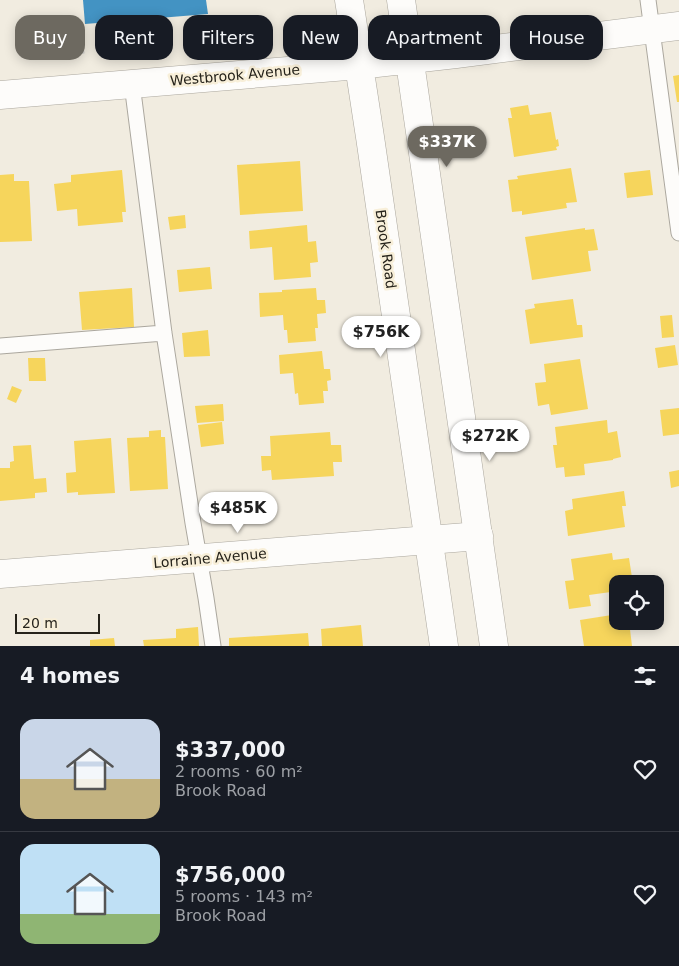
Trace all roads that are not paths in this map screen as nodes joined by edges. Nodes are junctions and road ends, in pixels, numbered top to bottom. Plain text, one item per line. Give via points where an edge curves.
1 (349, 0) edge
2 (401, 0) edge
3 (648, 0) edge
4 (403, 15) edge
5 (679, 26) edge
6 (652, 30) junction
7 (500, 49) edge
8 (401, 60) edge
9 (410, 60) edge
10 (358, 65) junction
11 (132, 84) junction
12 (0, 95) edge
13 (679, 233) edge
14 (164, 333) junction
15 (0, 346) edge
16 (479, 536) junction
17 (429, 540) junction
18 (199, 559) junction
19 (0, 574) edge
20 (213, 646) edge
21 (444, 646) edge
22 (494, 646) edge

1 - 10 main road, Brook Road
2 - 4 main road
3 - 6 lane
5 - 6 main road, Westbrook Avenue
6 - 7 main road, Westbrook Avenue
6 - 13 lane
8 - 10 main road, Westbrook Avenue
9 - 16 main road
10 - 11 main road, Westbrook Avenue
10 - 17 main road, Brook Road
11 - 12 main road, Westbrook Avenue
11 - 14 lane
14 - 15 lane
14 - 18 lane
16 - 17 main road, Lorraine Avenue
16 - 22 main road
17 - 18 main road, Lorraine Avenue
17 - 21 main road, Brook Road
18 - 19 main road, Lorraine Avenue
18 - 20 lane

